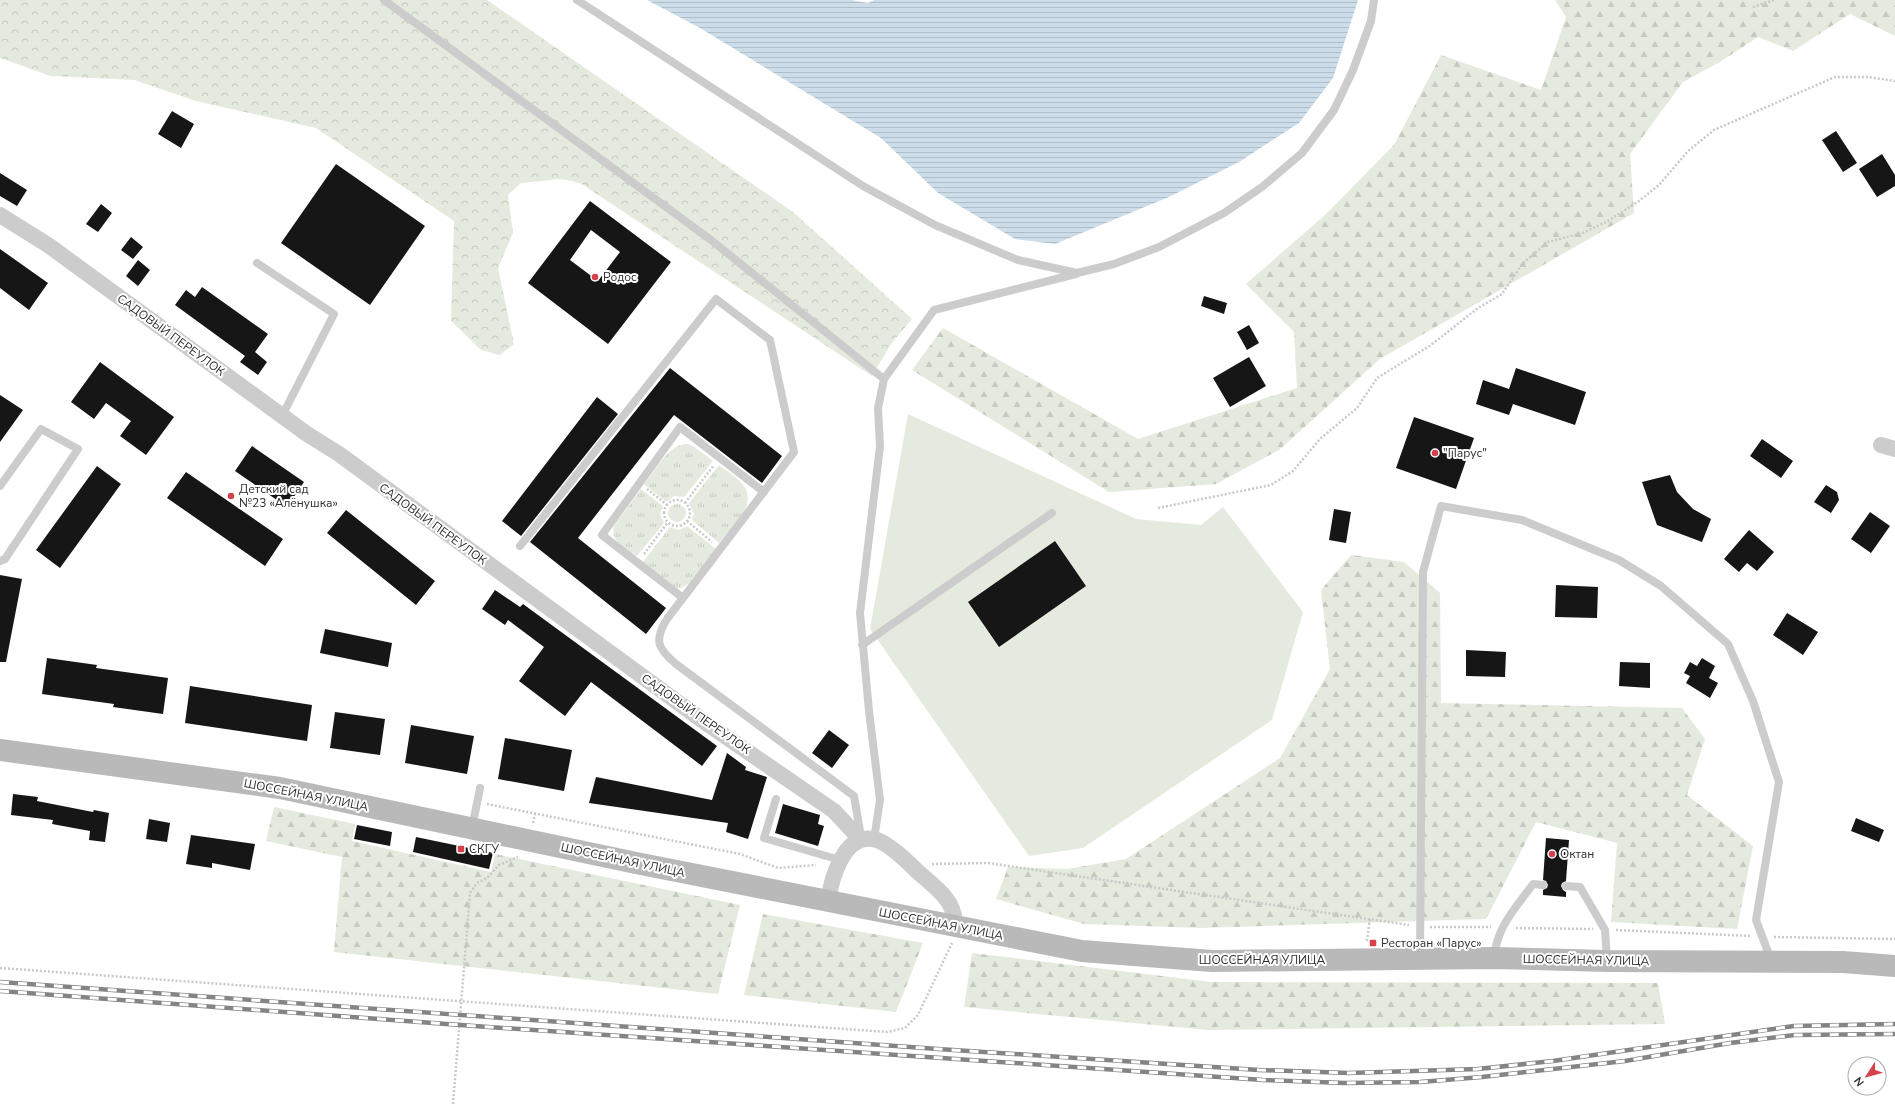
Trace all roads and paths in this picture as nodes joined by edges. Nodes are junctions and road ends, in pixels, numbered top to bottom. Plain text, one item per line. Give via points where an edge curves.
1 (384, 0) edge
2 (577, 0) edge
3 (1374, 0) edge
4 (1774, 0) edge
5 (1753, 7) dead end
6 (1895, 81) edge
7 (0, 215) edge
8 (257, 262) dead end
9 (1078, 273) junction
10 (884, 379) junction
11 (282, 416) junction
12 (720, 458) junction
13 (639, 483) junction
14 (0, 486) edge
15 (764, 492) junction
16 (685, 503) junction
17 (667, 505) junction
18 (1158, 508) dead end
19 (1052, 513) dead end
20 (687, 521) junction
21 (668, 522) junction
22 (520, 546) dead end
23 (721, 548) junction
24 (0, 561) edge
25 (638, 562) junction
26 (683, 598) junction
27 (862, 645) junction
28 (0, 750) edge
29 (480, 788) dead end
30 (776, 799) dead end
31 (477, 802) junction
32 (472, 828) junction
33 (867, 839) junction
34 (519, 857) dead end
35 (835, 859) junction
36 (910, 865) junction
37 (1543, 885) dead end
38 (1566, 886) dead end
39 (828, 902) junction
40 (1370, 919) junction
41 (1420, 926) junction
42 (955, 927) junction
43 (1502, 927) junction
44 (1605, 930) junction
45 (1762, 937) junction
46 (1895, 939) edge
47 (1373, 940) dead end
48 (1420, 958) junction
49 (1494, 958) junction
50 (1607, 961) junction
51 (1771, 961) junction
52 (1895, 966) edge
53 (0, 968) edge
54 (461, 1000) junction
55 (453, 1104) edge

1 - 10 lane via 711,240
2 - 9 lane via 863,186 935,224 1018,260
3 - 9 lane via 1371,21 1347,83 1334,110 1302,153 1262,187 1217,216 1159,247 1114,264
4 - 5 path
6 - 18 path via 1835,76 1714,130 1688,151 1659,185 1639,201 1583,233 1548,242 1523,263 1502,294 1478,308 1431,345 1377,378 1357,408 1320,439 1293,471 1271,485
7 - 11 street, САДОВЫЙ ПЕРЕУЛОК via 48,246
8 - 11 lane via 334,314
9 - 10 lane via 934,310
10 - 27 lane via 878,408 880,446 860,613
11 - 33 street, САДОВЫЙ ПЕРЕУЛОК via 338,454 706,723 834,810
12 - 13 lane via 680,427
12 - 15 lane
12 - 16 path
13 - 17 path
13 - 25 lane via 602,534
14 - 24 lane via 41,429 78,449 5,559
15 - 22 lane via 794,452 770,340 716,299
15 - 23 lane
16 - 17 path via 677,500
16 - 20 path via 690,510
17 - 21 path via 665,516
19 - 27 lane
20 - 21 path via 678,526
20 - 23 path
21 - 25 path
23 - 26 lane
25 - 26 lane
26 - 33 lane via 660,631 658,639 666,656 854,796
27 - 33 lane via 880,800
28 - 32 main road, ШОССЕЙНАЯ УЛИЦА via 280,788
29 - 31 lane
30 - 35 lane via 764,838
31 - 32 lane
31 - 35 path via 740,854 778,868 814,866
32 - 39 main road, ШОССЕЙНАЯ УЛИЦА
33 - 35 street via 850,847
33 - 36 street, САДОВЫЙ ПЕРЕУЛОК via 888,847
34 - 54 path via 500,865 487,878 477,883 470,893
35 - 39 street
36 - 40 path via 988,863
36 - 42 street, САДОВЫЙ ПЕРЕУЛОК via 944,897 953,911
37 - 43 lane via 1533,884
38 - 44 lane via 1580,886
39 - 42 main road, ШОССЕЙНАЯ УЛИЦА
40 - 41 path
40 - 47 path via 1368,940
41 - 43 path
41 - 45 lane via 1423,572 1441,506 1522,520 1619,560 1661,586 1728,644 1753,701 1779,782 1756,920
41 - 48 lane
42 - 48 main road, ШОССЕЙНАЯ УЛИЦА via 1082,951 1212,961
42 - 54 path via 950,950 918,1015 906,1028 887,1032
43 - 44 path
43 - 49 lane via 1496,942
44 - 45 path
44 - 50 lane
45 - 46 path
45 - 51 lane
48 - 49 main road, ШОССЕЙНАЯ УЛИЦА
49 - 50 main road, ШОССЕЙНАЯ УЛИЦА
50 - 51 main road, ШОССЕЙНАЯ УЛИЦА
51 - 52 main road, ШОССЕЙНАЯ УЛИЦА
53 - 54 path
54 - 55 path

